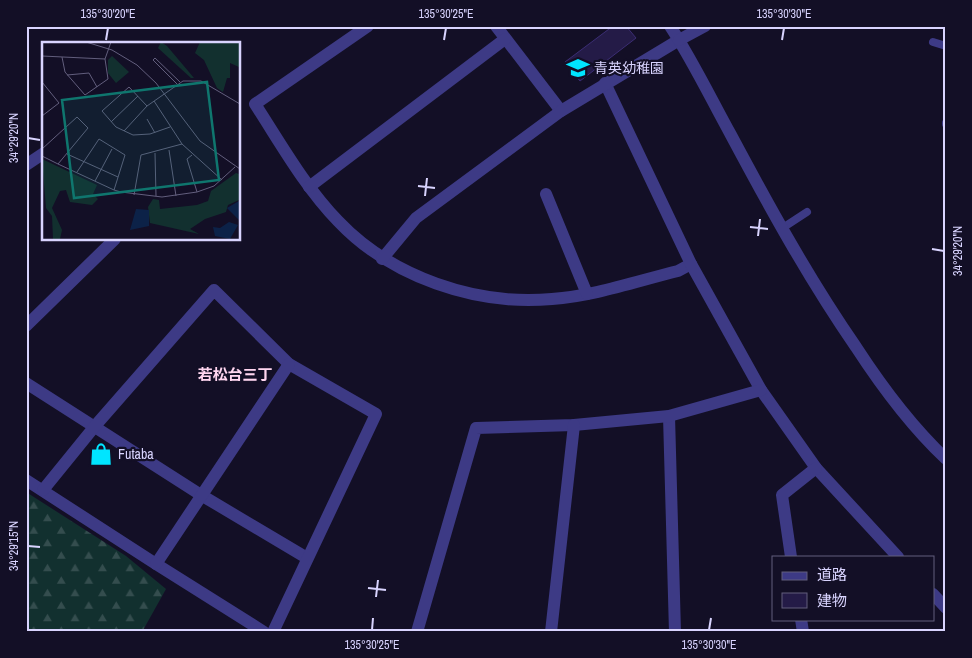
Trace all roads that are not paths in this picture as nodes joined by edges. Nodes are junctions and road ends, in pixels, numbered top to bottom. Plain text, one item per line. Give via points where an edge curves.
1 (368, 26) edge
2 (496, 26) edge
3 (670, 26) edge
4 (705, 26) edge
5 (505, 39) junction
6 (679, 40) junction
7 (933, 42) dead end
8 (946, 46) edge
9 (605, 83) junction
10 (561, 111) junction
11 (42, 154) edge
12 (26, 165) edge
13 (309, 187) junction
14 (546, 194) dead end
15 (807, 212) dead end
16 (781, 229) junction
17 (114, 240) edge
18 (382, 259) junction
19 (691, 264) junction
20 (587, 294) junction
21 (26, 326) edge
22 (289, 364) junction
23 (26, 383) edge
24 (761, 390) junction
25 (669, 416) junction
26 (574, 425) junction
27 (95, 426) junction
28 (946, 459) edge
29 (816, 468) junction
30 (26, 480) edge
31 (43, 490) junction
32 (201, 495) junction
33 (791, 556) edge
34 (897, 556) edge
35 (307, 558) junction
36 (156, 564) junction
37 (934, 595) edge
38 (946, 608) edge
39 (264, 632) edge
40 (273, 632) edge
41 (417, 632) edge
42 (551, 632) edge
43 (675, 632) edge

1 - 13 street via 255,104
2 - 5 street
3 - 6 street
4 - 6 street
5 - 10 street
5 - 13 street
6 - 9 street
6 - 16 street
7 - 8 lane
9 - 10 street
9 - 19 street
10 - 18 street via 416,218
11 - 12 street
13 - 18 street via 339,223
14 - 20 street
15 - 16 lane
16 - 28 street via 823,300 882,386
17 - 21 street
18 - 20 street via 445,288 493,299 552,300
19 - 20 street via 678,271
19 - 24 street
22 - 27 street via 214,290
22 - 32 street
22 - 35 street via 376,414
23 - 27 street
24 - 25 street
24 - 29 street
25 - 26 street
25 - 43 street
26 - 41 street via 476,428
26 - 42 street
27 - 31 street
27 - 32 street
29 - 33 street via 782,495
29 - 34 street
30 - 31 street
31 - 36 street
32 - 35 street
32 - 36 street
35 - 40 street
36 - 39 street
37 - 38 street

